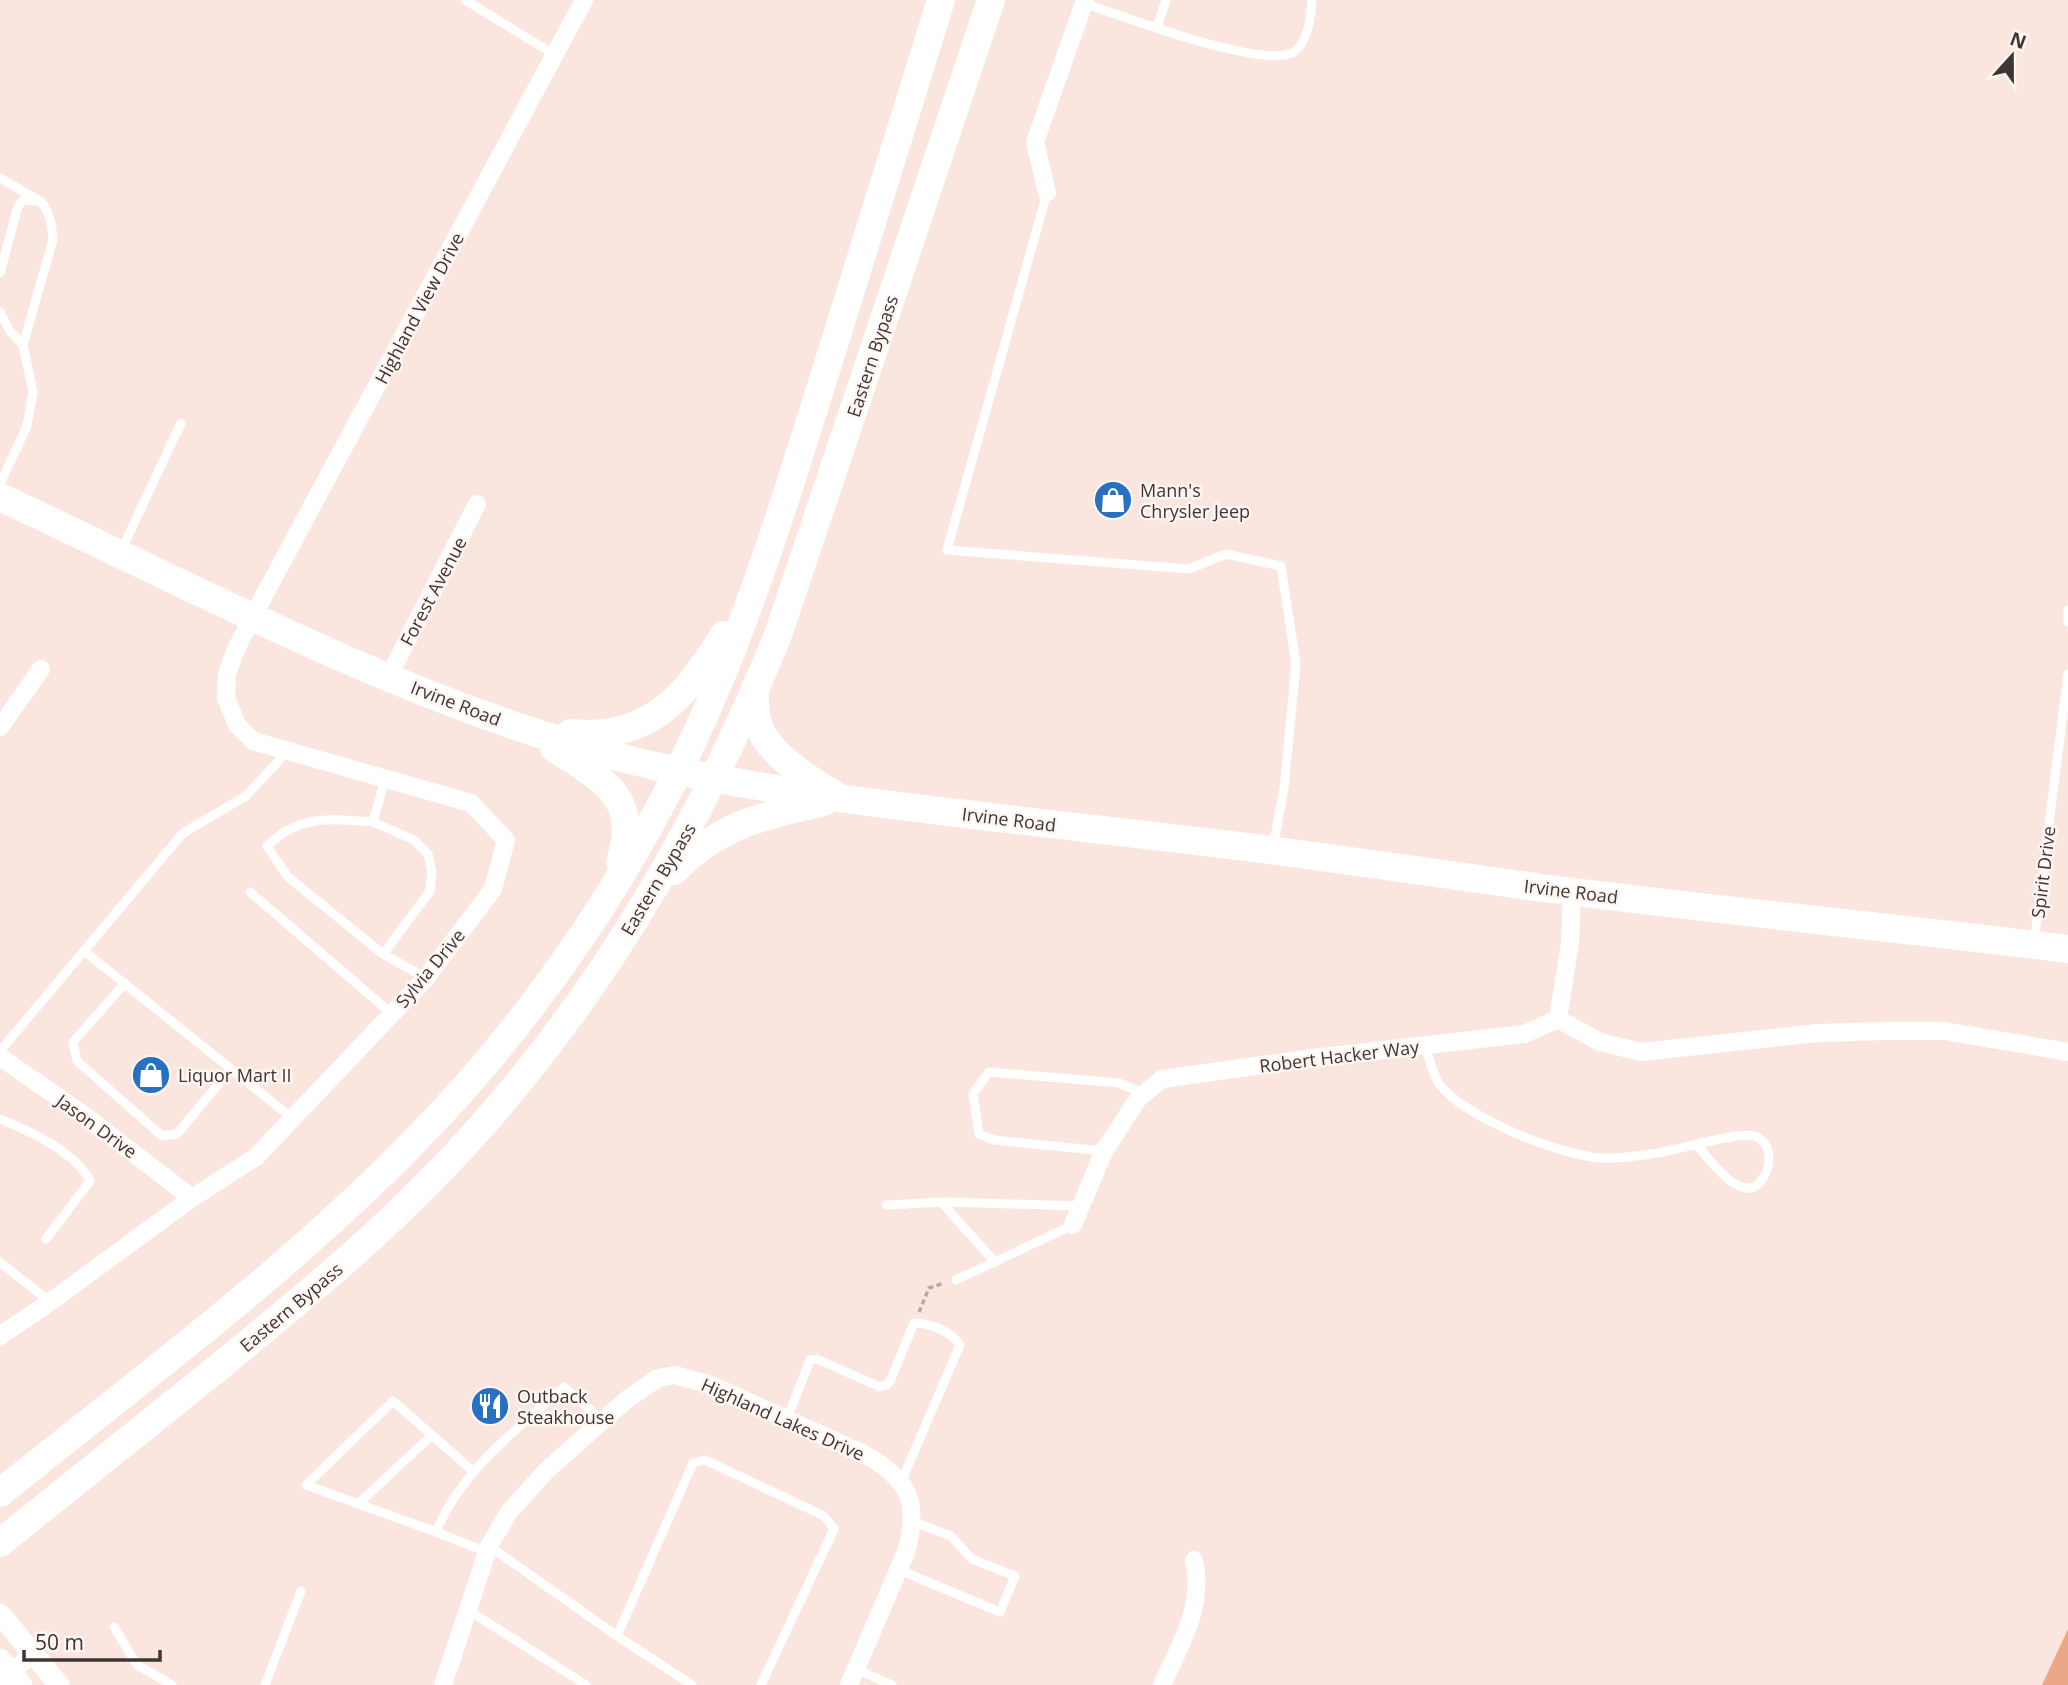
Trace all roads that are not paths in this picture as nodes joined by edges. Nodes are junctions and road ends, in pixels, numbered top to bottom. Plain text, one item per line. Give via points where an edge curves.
1 (465, 0) edge
2 (584, 0) edge
3 (941, 0) edge
4 (991, 0) edge
5 (1166, 0) edge
6 (1312, 0) edge
7 (1084, 2) edge
8 (1157, 27) junction
9 (555, 55) junction
10 (0, 178) edge
11 (1047, 193) joint
12 (40, 201) junction
13 (0, 274) edge
14 (0, 312) edge
15 (23, 345) junction
16 (181, 423) dead end
17 (0, 484) edge
18 (0, 497) edge
19 (477, 504) dead end
20 (120, 553) junction
21 (758, 582) junction
22 (2068, 610) edge
23 (253, 616) junction
24 (2068, 622) edge
25 (41, 670) dead end
26 (2068, 674) edge
27 (388, 678) junction
28 (755, 692) junction
29 (0, 727) edge
30 (526, 730) junction
31 (287, 752) junction
32 (677, 771) junction
33 (715, 779) junction
34 (385, 780) junction
35 (841, 798) junction
36 (373, 822) junction
37 (1273, 850) junction
38 (611, 889) junction
39 (1572, 891) junction
40 (250, 892) dead end
41 (650, 896) junction
42 (2034, 945) junction
43 (2068, 949) edge
44 (84, 951) junction
45 (383, 954) junction
46 (426, 978) junction
47 (125, 984) junction
48 (392, 1014) junction
49 (1558, 1019) junction
50 (1425, 1045) junction
51 (0, 1051) edge
52 (2068, 1052) edge
53 (0, 1057) edge
54 (231, 1069) junction
55 (1145, 1094) junction
56 (292, 1118) junction
57 (0, 1119) edge
58 (1697, 1145) junction
59 (1104, 1151) junction
60 (192, 1198) junction
61 (941, 1202) junction
62 (886, 1205) dead end
63 (1081, 1206) junction
64 (1073, 1225) joint
65 (46, 1239) dead end
66 (0, 1262) edge
67 (995, 1262) junction
68 (956, 1280) road end
69 (50, 1302) junction
70 (0, 1336) edge
71 (787, 1419) junction
72 (603, 1421) junction
73 (432, 1435) junction
74 (474, 1472) junction
75 (901, 1482) junction
76 (0, 1493) edge
77 (358, 1504) junction
78 (912, 1521) junction
79 (436, 1532) junction
80 (0, 1543) edge
81 (488, 1549) junction
82 (1194, 1560) dead end
83 (899, 1570) junction
84 (301, 1591) dead end
85 (468, 1610) junction
86 (0, 1614) edge
87 (114, 1627) dead end
88 (617, 1636) junction
89 (32, 1654) junction
90 (8, 1675) edge
91 (852, 1677) edge
92 (59, 1685) edge
93 (172, 1685) edge
94 (265, 1685) edge
95 (443, 1685) edge
96 (586, 1685) edge
97 (692, 1685) edge
98 (761, 1685) edge
99 (892, 1685) edge
100 (1163, 1685) edge

1 - 9 lane
2 - 9 street, Highland View Drive
3 - 21 main road, Eastern Bypass
4 - 28 main road, Eastern Bypass via 801,569
5 - 8 lane
6 - 8 lane via 1305,38 1294,52 1275,57 1222,48
7 - 8 lane
7 - 11 street via 1035,142
9 - 23 street, Highland View Drive
10 - 12 lane
11 - 37 lane via 947,550 1189,569 1226,554 1281,566 1296,664
12 - 13 lane via 24,200 18,206
12 - 15 lane via 52,223 53,240
14 - 15 lane
15 - 17 lane via 33,392 27,426
16 - 20 lane
18 - 20 main road, Irvine Road
19 - 27 street, Forest Avenue
20 - 23 main road, Irvine Road
21 - 30 main road via 696,678 663,712 623,731 601,735
21 - 32 main road, Eastern Bypass
22 - 24 lane
23 - 27 main road, Irvine Road
23 - 31 street, Sylvia Drive via 227,674 226,698 237,725 253,741
25 - 29 street
26 - 42 lane, Spirit Drive
27 - 30 main road, Irvine Road
28 - 33 main road, Eastern Bypass
28 - 35 main road via 761,731 772,748
30 - 32 main road, Irvine Road
30 - 38 main road via 616,793 627,827
31 - 34 street, Sylvia Drive
31 - 44 lane via 246,796 183,833
32 - 33 main road, Irvine Road
32 - 38 main road, Eastern Bypass
33 - 35 main road, Irvine Road
33 - 41 main road, Eastern Bypass
34 - 36 lane
34 - 46 street, Sylvia Drive via 471,803 506,839 493,889
35 - 37 main road, Irvine Road
35 - 41 main road via 750,820 723,832 698,848
36 - 45 lane via 414,840 428,853 432,873 430,891
36 - 45 lane via 331,819 298,824 267,846 288,877
37 - 39 main road, Irvine Road
38 - 76 main road, Eastern Bypass via 495,1052 379,1178 281,1266
39 - 42 main road, Irvine Road
39 - 49 street via 1570,943
40 - 48 lane
41 - 80 main road, Eastern Bypass via 543,1052 492,1115 412,1199 305,1296
42 - 43 main road, Irvine Road
44 - 47 lane
44 - 51 lane
45 - 46 lane
46 - 48 street, Sylvia Drive
47 - 54 lane
47 - 54 lane via 73,1042 78,1061 162,1136 177,1134
48 - 56 street, Sylvia Drive
49 - 50 street, Robert Hacker Way via 1524,1034
49 - 52 street via 1600,1042 1641,1052 1818,1033 1921,1031
50 - 55 street, Robert Hacker Way via 1162,1079
50 - 58 lane via 1440,1085 1465,1107 1551,1148 1602,1158
53 - 60 street, Jason Drive
54 - 56 lane
55 - 59 street, Robert Hacker Way
55 - 59 lane via 1119,1083 989,1072 974,1094 979,1134 994,1140
56 - 60 street, Sylvia Drive via 256,1157
57 - 65 lane via 41,1136 85,1171 90,1181
58 - 58 lane via 1754,1136 1768,1150 1769,1168 1761,1182 1748,1190 1720,1172
59 - 63 street, Robert Hacker Way
60 - 69 street, Sylvia Drive
61 - 62 lane
61 - 63 lane
61 - 67 lane
63 - 64 street, Robert Hacker Way
64 - 67 lane
66 - 69 lane
67 - 68 lane
69 - 70 street, Sylvia Drive
71 - 72 street, Highland Lakes Drive via 676,1375 643,1387
71 - 75 street, Highland Lakes Drive via 864,1454
71 - 75 lane via 810,1360 880,1387 887,1384 914,1323 955,1337 960,1345
72 - 74 lane via 564,1387
72 - 81 street, Highland Lakes Drive via 526,1491
73 - 74 lane
73 - 77 lane
73 - 77 lane via 393,1401 306,1485
74 - 79 lane via 446,1508
75 - 78 street via 908,1492
77 - 79 lane
78 - 83 street
78 - 83 lane via 951,1536 972,1559 1015,1576 1000,1612
79 - 81 lane
81 - 85 street, Highland Lakes Drive
81 - 88 lane
82 - 100 street via 1198,1595
83 - 91 street
84 - 94 lane
85 - 95 street, Highland Lakes Drive
85 - 96 lane
86 - 89 street
87 - 93 lane via 137,1665
88 - 97 lane
88 - 98 lane via 693,1463 705,1460 824,1516 834,1529
89 - 90 street
89 - 92 street
91 - 99 lane

